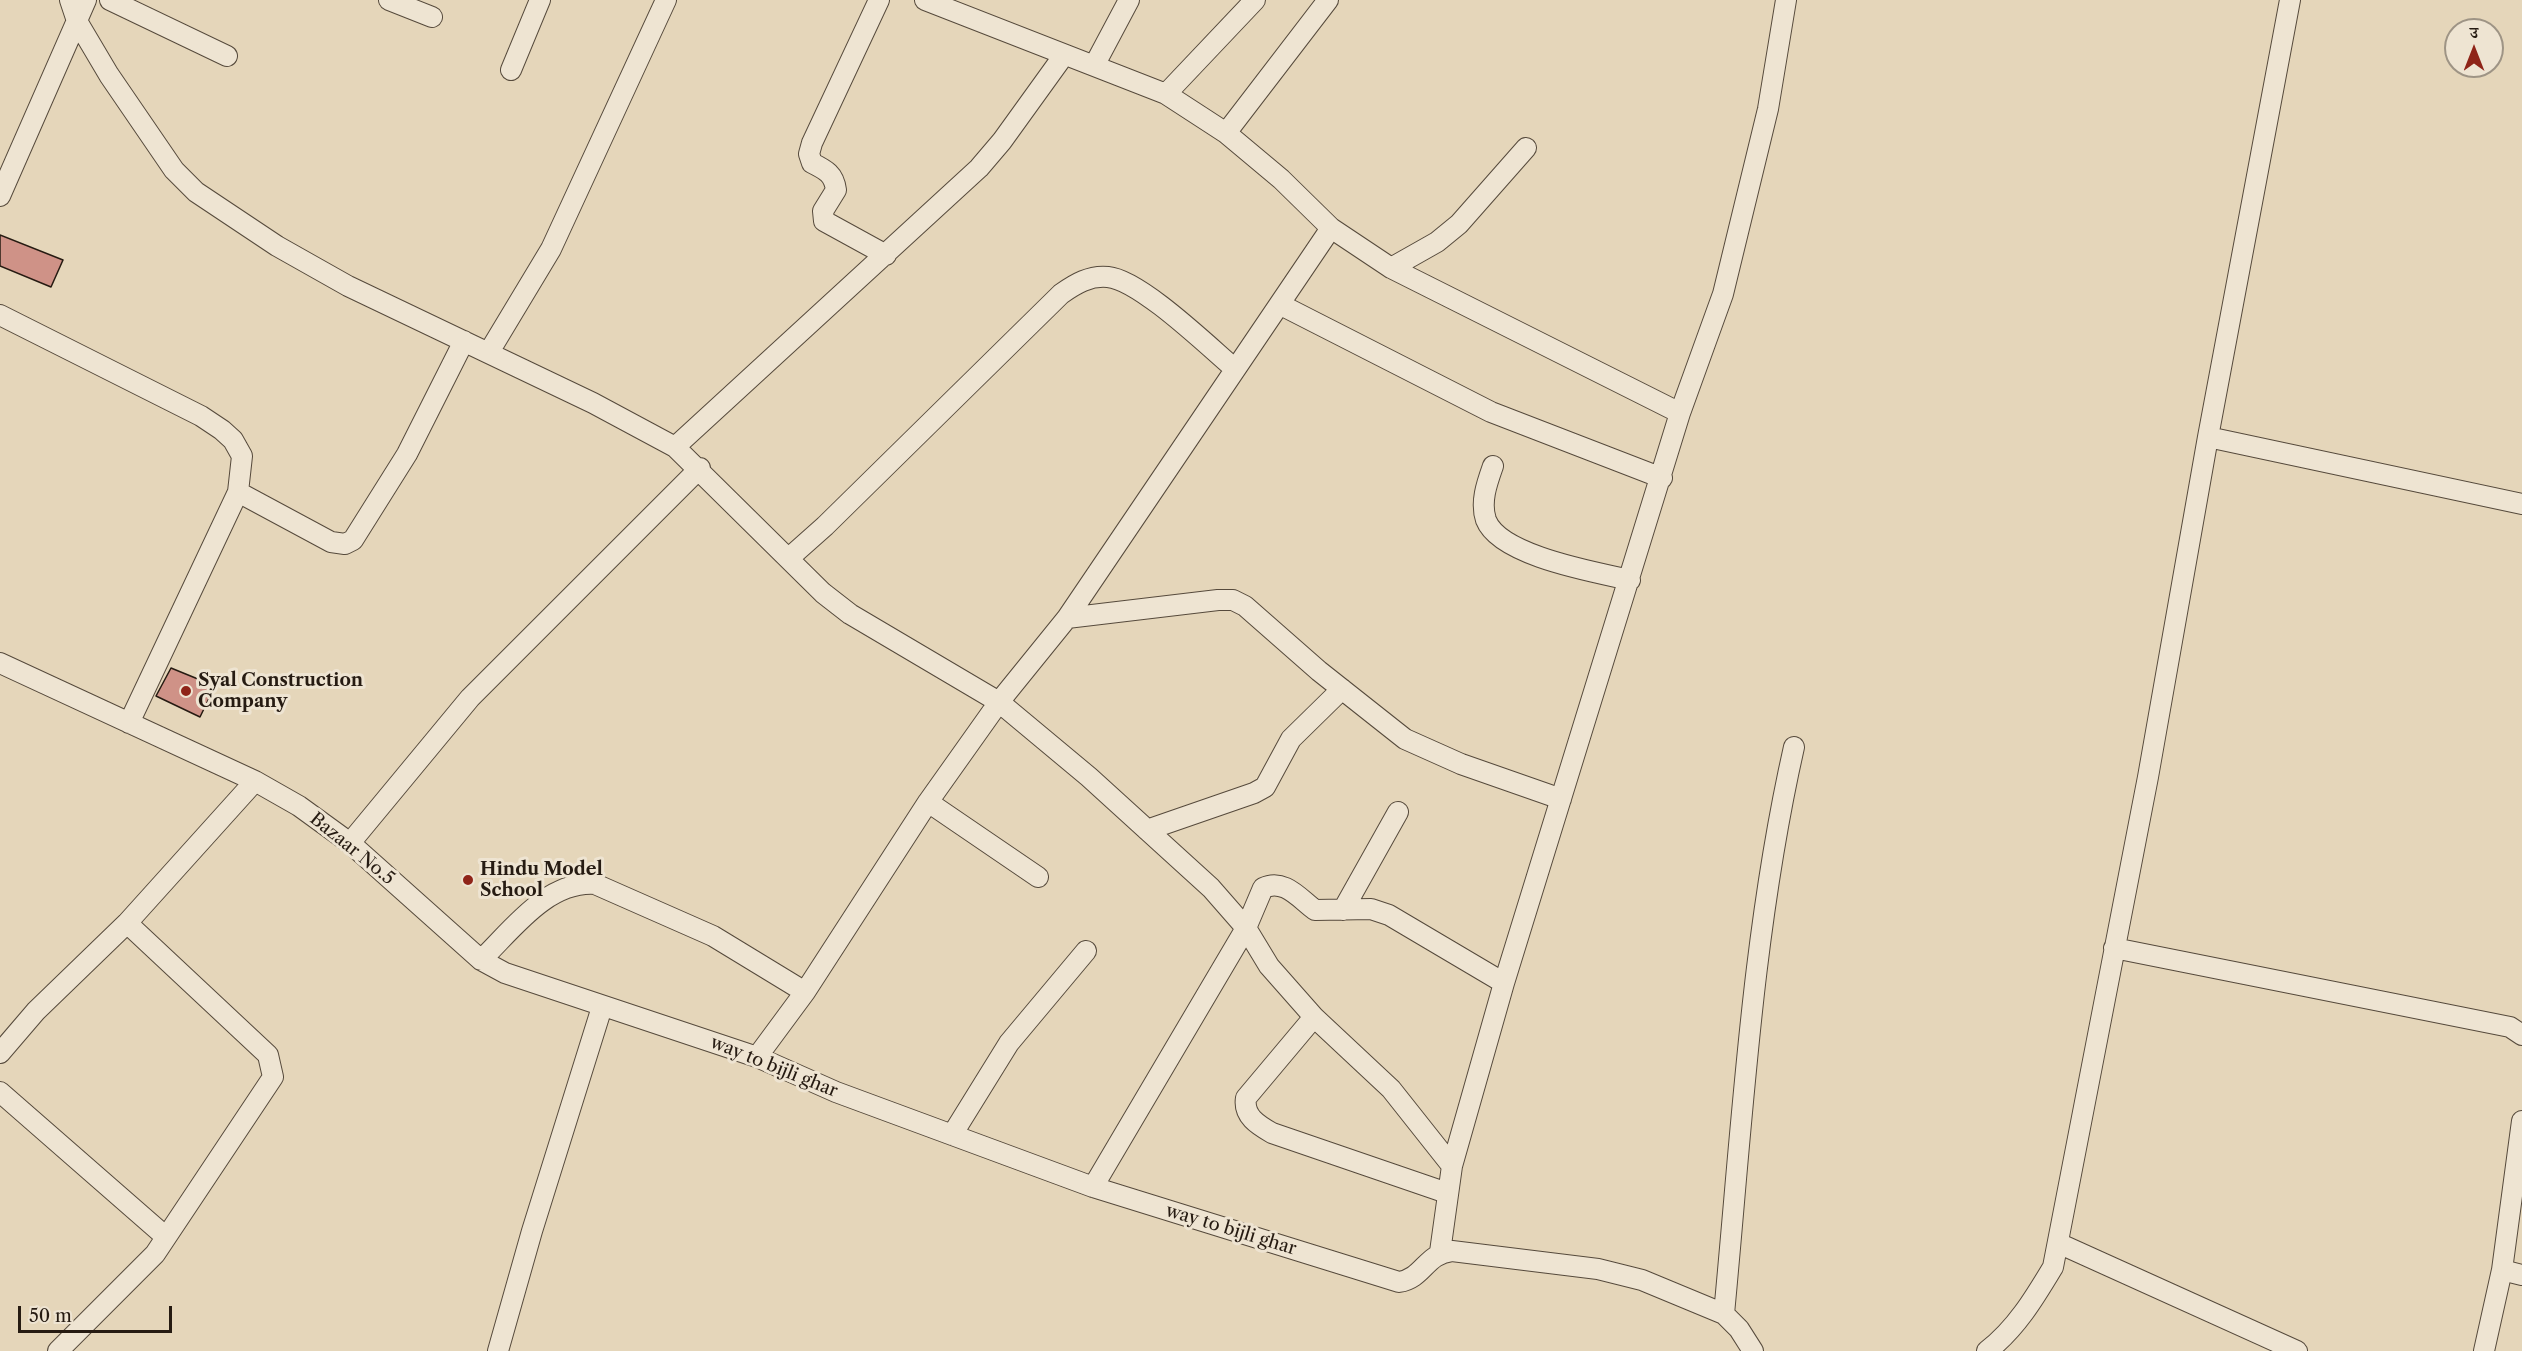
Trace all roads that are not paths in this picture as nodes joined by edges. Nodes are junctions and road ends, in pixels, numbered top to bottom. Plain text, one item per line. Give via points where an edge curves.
1 (70, 0) edge
2 (86, 0) edge
3 (110, 0) edge
4 (389, 0) edge
5 (540, 0) edge
6 (666, 0) edge
7 (879, 0) edge
8 (925, 0) edge
9 (1129, 0) edge
10 (1255, 0) edge
11 (1328, 0) edge
12 (1786, 0) edge
13 (2290, 0) edge
14 (432, 17) dead end
15 (77, 21) junction
16 (1064, 55) junction
17 (227, 56) dead end
18 (1095, 64) junction
19 (511, 70) dead end
20 (1166, 94) junction
21 (1226, 133) junction
22 (1526, 148) dead end
23 (0, 196) edge
24 (1331, 228) junction
25 (886, 255) junction
26 (1391, 268) junction
27 (1281, 304) junction
28 (0, 315) edge
29 (464, 341) junction
30 (489, 352) junction
31 (1235, 369) junction
32 (1680, 413) junction
33 (2208, 437) junction
34 (675, 447) junction
35 (1492, 466) dead end
36 (700, 468) junction
37 (1662, 478) junction
38 (238, 492) junction
39 (2522, 504) edge
40 (789, 558) junction
41 (1630, 580) junction
42 (1067, 618) junction
43 (0, 663) edge
44 (1342, 689) junction
45 (999, 702) junction
46 (129, 723) junction
47 (1794, 747) dead end
48 (255, 781) junction
49 (1561, 799) junction
50 (928, 802) junction
51 (1398, 812) dead end
52 (1147, 830) junction
53 (350, 843) junction
54 (1038, 877) dead end
55 (1343, 910) junction
56 (127, 924) junction
57 (1246, 928) junction
58 (2115, 948) junction
59 (1086, 951) dead end
60 (481, 960) junction
61 (1504, 983) junction
62 (805, 992) junction
63 (602, 1007) junction
64 (1314, 1017) junction
65 (2522, 1035) edge
66 (697, 1036) joint
67 (0, 1053) edge
68 (757, 1057) junction
69 (0, 1092) edge
70 (2522, 1121) edge
71 (951, 1136) junction
72 (1452, 1166) junction
73 (1093, 1187) junction
74 (1447, 1192) junction
75 (166, 1237) junction
76 (2058, 1243) junction
77 (1440, 1252) junction
78 (2502, 1270) junction
79 (2522, 1275) edge
80 (1724, 1314) junction
81 (58, 1351) edge
82 (498, 1351) edge
83 (1753, 1351) edge
84 (1987, 1351) edge
85 (2297, 1351) edge
86 (2484, 1351) edge

1 - 15 street
2 - 15 street
3 - 17 street
4 - 14 street
5 - 19 street
6 - 30 street via 550,249
7 - 25 street via 809,154 812,163 835,179 836,190 823,211 824,221
8 - 16 street
9 - 18 street
10 - 20 street
11 - 21 street
12 - 32 street via 1768,110 1723,294
13 - 33 street
15 - 23 street
15 - 29 street via 174,170 196,192 277,246 348,286
16 - 18 street
16 - 25 street via 979,168
18 - 20 street
20 - 21 street
21 - 24 street
22 - 26 street via 1459,224 1437,242
24 - 26 street
24 - 27 street
25 - 34 street
26 - 32 street
27 - 31 street
27 - 37 street via 1491,412
28 - 38 street via 222,430 242,456
29 - 30 street
29 - 38 street via 407,454 353,540 345,544 331,542
30 - 34 street
31 - 40 street via 1140,290 1108,277 1078,282 1061,294
31 - 42 street
32 - 37 street
33 - 39 street
33 - 58 street
34 - 36 street
35 - 41 street via 1484,506 1492,531 1530,554
36 - 40 street
36 - 53 street via 470,699
37 - 41 street
38 - 46 street
40 - 45 street via 850,614
41 - 49 street
42 - 44 street via 1233,600
42 - 45 street
43 - 46 street, Bazaar No.5
44 - 49 street via 1405,740
44 - 52 street via 1291,739 1265,787
45 - 50 street
45 - 52 street
46 - 48 street, Bazaar No.5
47 - 80 street via 1780,810 1755,983
48 - 53 street, Bazaar No.5 via 299,806
48 - 56 street
49 - 61 street
50 - 54 street
50 - 62 street
51 - 55 street
52 - 57 street via 1211,888
53 - 60 street, Bazaar No.5
55 - 57 street via 1315,910 1284,886 1272,884 1263,888
55 - 61 street via 1371,909 1389,915
56 - 67 street via 36,1011
56 - 75 street via 268,1055 273,1068 269,1087 246,1115
57 - 64 street via 1269,966
57 - 73 street
58 - 65 street via 2510,1027
58 - 76 street
59 - 71 street via 1009,1042
60 - 62 street via 548,896 580,883 595,884 713,936
60 - 63 street, Bazaar No.5 via 505,973
61 - 72 street
62 - 68 street
63 - 66 street, Bazaar No.5
63 - 82 street
64 - 72 street via 1391,1089
64 - 74 street via 1246,1098 1244,1107 1249,1116 1272,1133
66 - 68 street, way to bijli ghar
68 - 71 street, way to bijli ghar
69 - 75 street
70 - 78 street
71 - 73 street, way to bijli ghar
72 - 74 street
73 - 77 street, way to bijli ghar via 1399,1282 1417,1275
74 - 77 street
75 - 81 street via 155,1254
76 - 84 street via 2053,1266 2034,1299
76 - 85 street
77 - 80 street via 1598,1269 1642,1280
78 - 79 street
78 - 86 street
80 - 83 street

